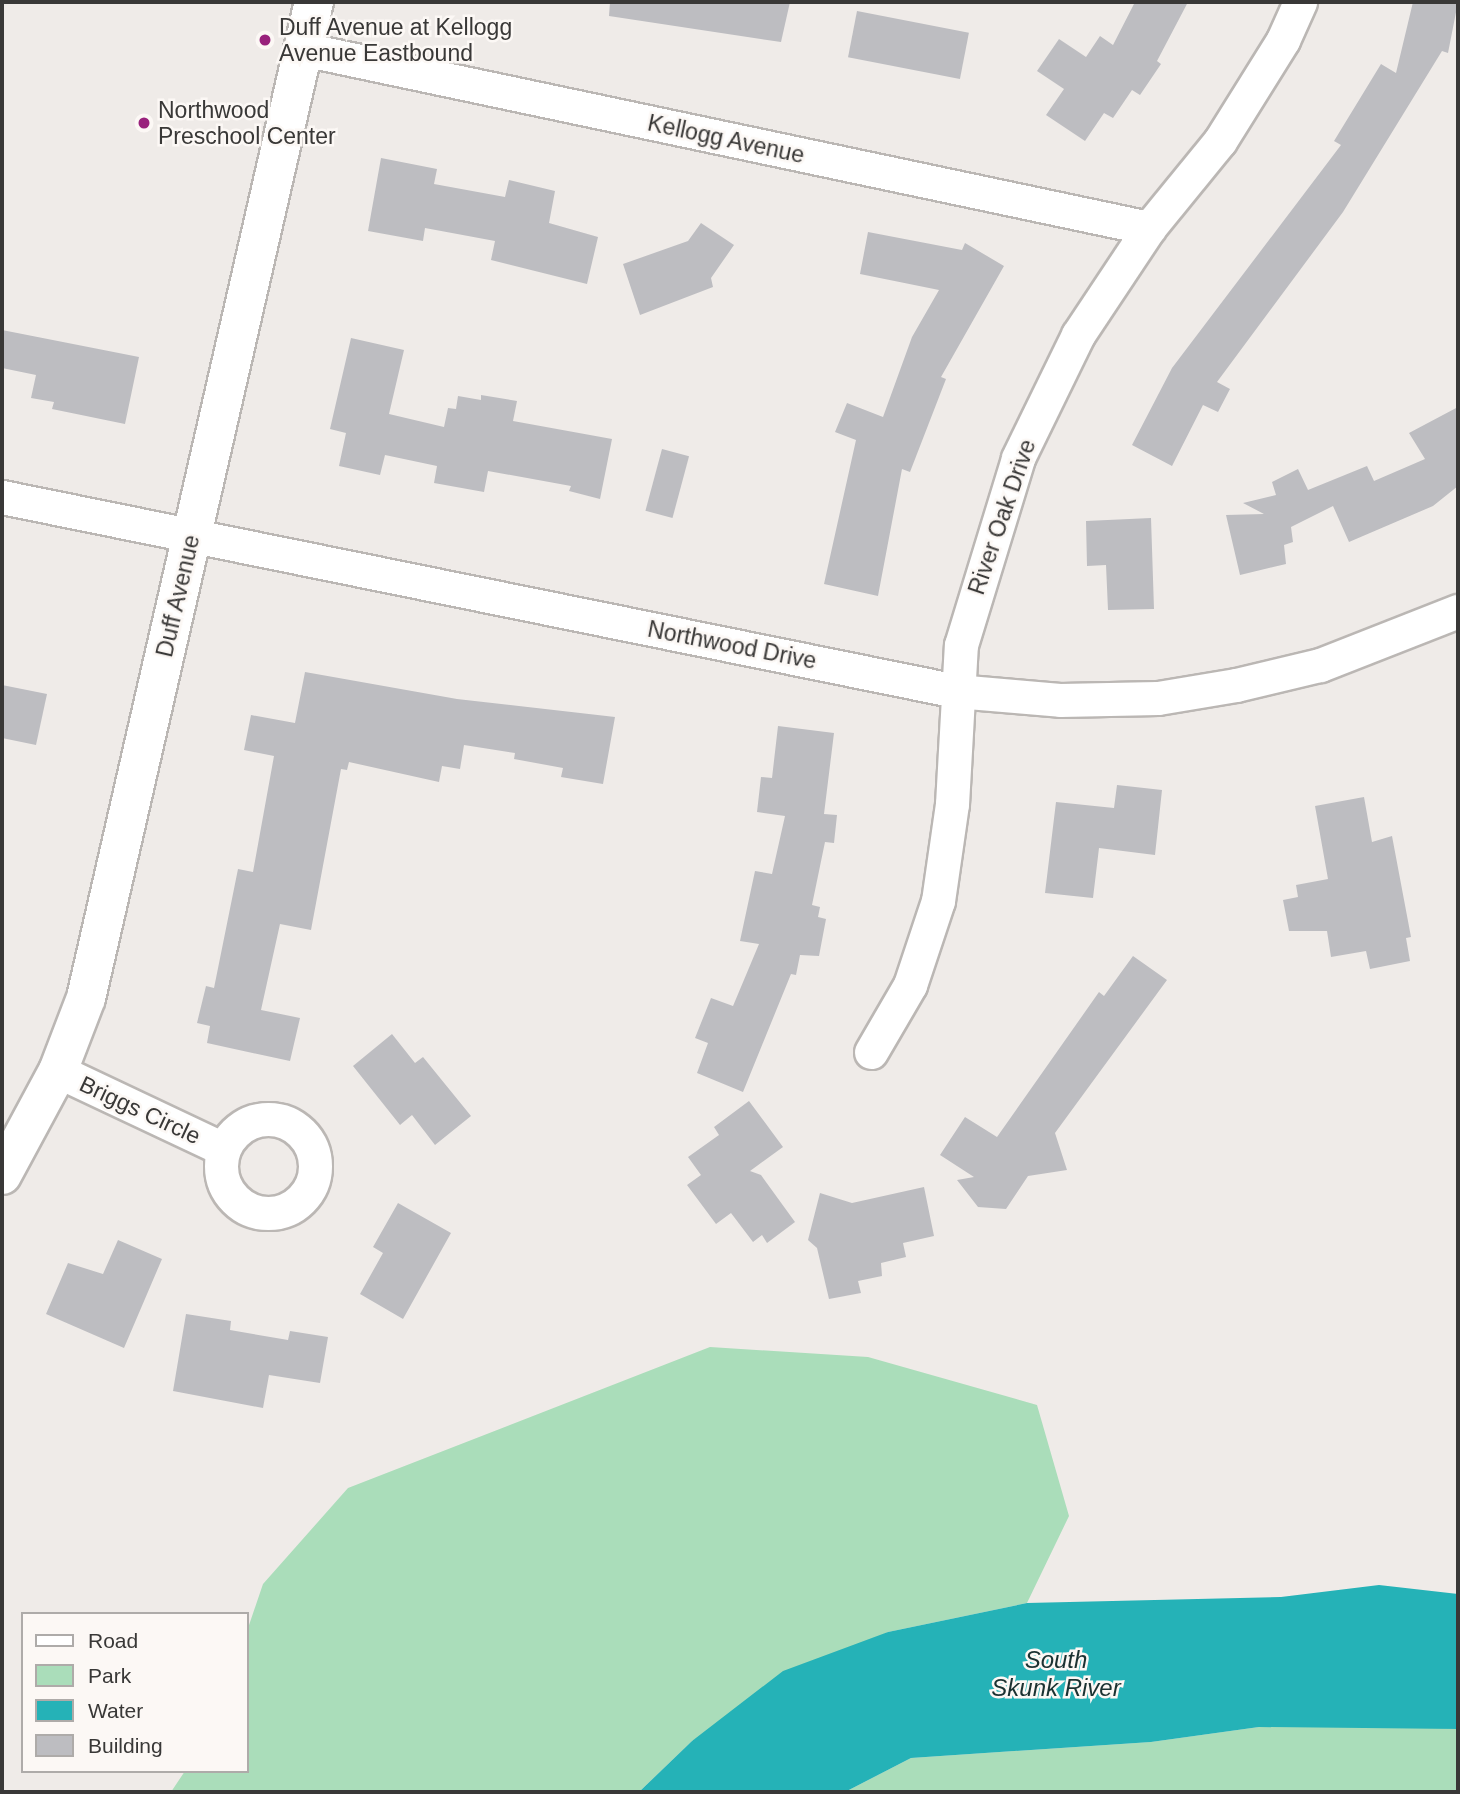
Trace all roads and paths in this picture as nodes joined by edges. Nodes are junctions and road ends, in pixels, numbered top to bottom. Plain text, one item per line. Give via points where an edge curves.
1 (314, 2) edge
2 (1300, 2) edge
3 (303, 49) junction
4 (1149, 228) junction
5 (2, 497) edge
6 (192, 534) junction
7 (1458, 611) edge
8 (956, 691) junction
9 (871, 1052) dead end
10 (58, 1070) junction
11 (223, 1149) dead end
12 (2, 1175) edge

1 - 3 main road, Duff Avenue
2 - 4 street, River Oak Drive via 1283,40 1220,141
3 - 4 street, Kellogg Avenue
3 - 6 main road, Duff Avenue
4 - 8 street, River Oak Drive via 1078,335 1018,458 961,645
5 - 6 street, Northwood Drive
6 - 8 street, Northwood Drive
6 - 10 main road, Duff Avenue via 86,998
7 - 8 street, Northwood Drive via 1320,665 1184,694 1060,700
8 - 9 street, River Oak Drive via 952,804 938,901 910,985
10 - 11 street, Briggs Circle
10 - 12 main road, Duff Avenue

